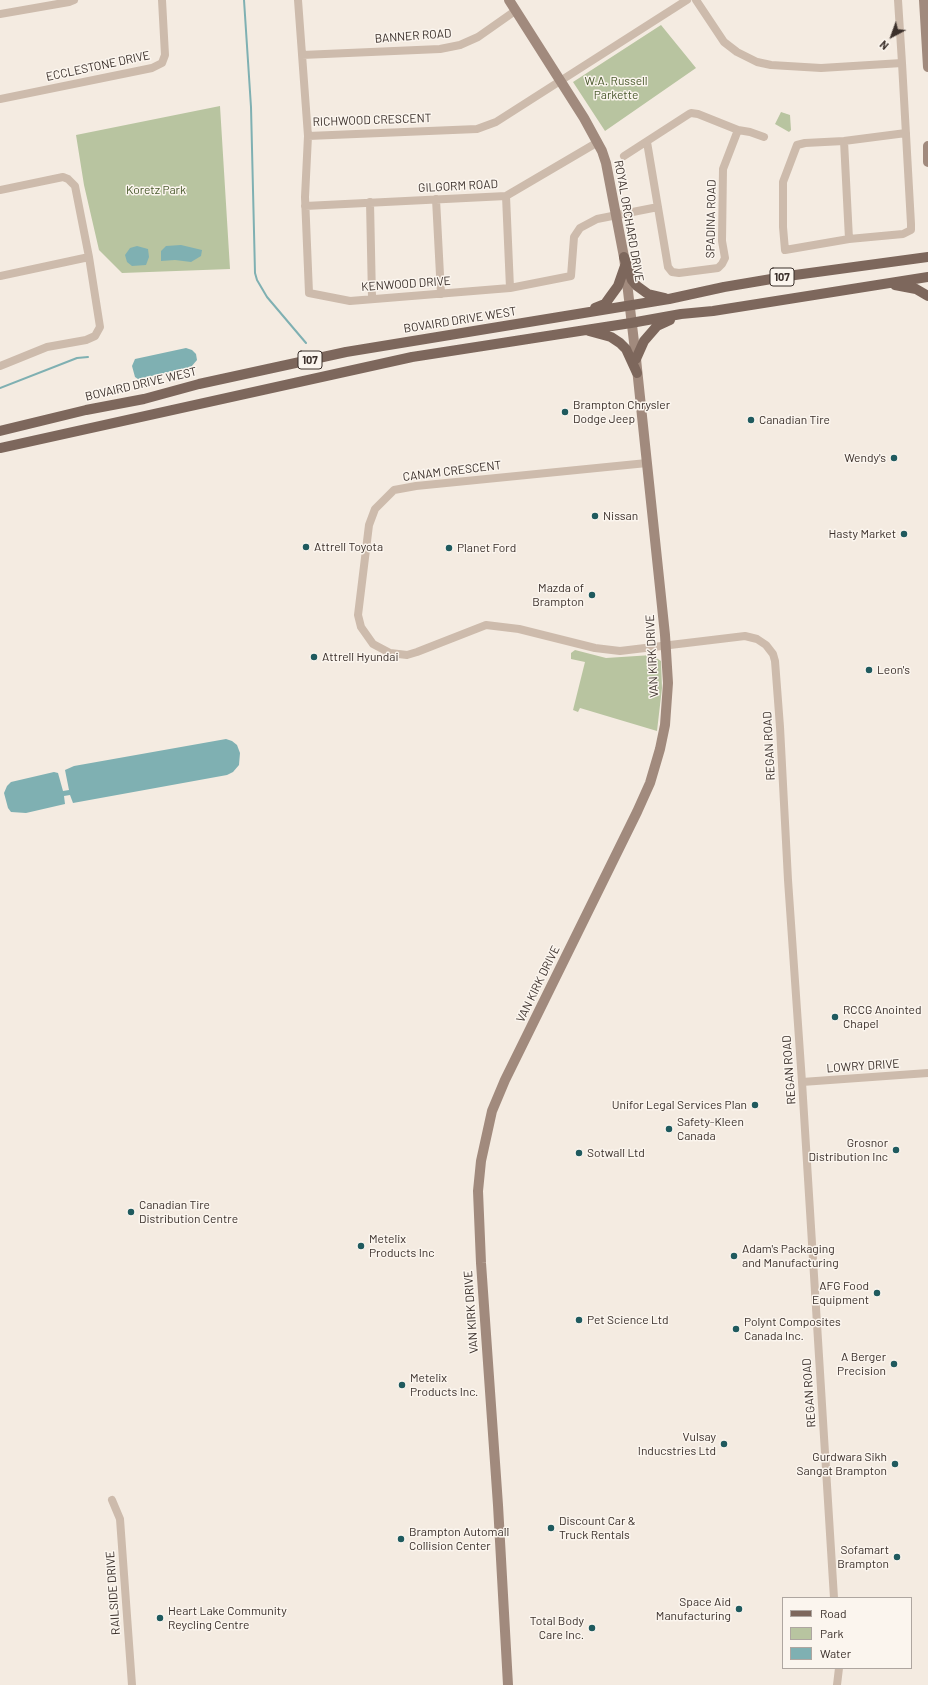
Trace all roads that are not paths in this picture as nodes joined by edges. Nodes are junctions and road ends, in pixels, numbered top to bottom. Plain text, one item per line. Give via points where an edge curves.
1 (74, 0) edge
2 (162, 0) edge
3 (298, 0) edge
4 (509, 0) edge
5 (687, 0) edge
6 (696, 0) edge
7 (898, 0) edge
8 (924, 0) edge
9 (515, 11) junction
10 (0, 14) edge
11 (302, 55) junction
12 (902, 63) junction
13 (928, 67) edge
14 (560, 82) junction
15 (0, 99) edge
16 (738, 130) junction
17 (906, 133) junction
18 (308, 136) junction
19 (764, 137) dead end
20 (844, 141) junction
21 (598, 142) junction
22 (647, 142) junction
23 (928, 146) edge
24 (624, 156) dead end
25 (928, 162) edge
26 (0, 190) edge
27 (506, 196) junction
28 (436, 199) junction
29 (370, 202) junction
30 (305, 206) junction
31 (658, 207) junction
32 (616, 214) junction
33 (850, 239) junction
34 (88, 257) junction
35 (928, 257) edge
36 (624, 262) junction
37 (0, 276) edge
38 (928, 277) edge
39 (888, 283) junction
40 (510, 288) junction
41 (441, 294) junction
42 (928, 296) edge
43 (372, 298) junction
44 (669, 299) junction
45 (629, 306) junction
46 (583, 313) junction
47 (681, 314) junction
48 (631, 323) junction
49 (585, 330) junction
50 (636, 359) junction
51 (0, 366) edge
52 (637, 373) junction
53 (0, 431) edge
54 (0, 448) edge
55 (647, 463) junction
56 (666, 646) junction
57 (927, 1074) edge
58 (802, 1082) junction
59 (112, 1500) dead end
60 (834, 1597) edge
61 (839, 1669) edge
62 (132, 1685) edge
63 (508, 1685) edge
64 (837, 1685) edge

1 - 10 street
2 - 15 street, ECCLESTONE DRIVE via 165,55 162,63 152,68
3 - 11 street, RICHWOOD CRESCENT
4 - 9 street, ROYAL ORCHARD DRIVE
5 - 14 street, RICHWOOD CRESCENT
6 - 12 street via 724,42 757,62 821,68
7 - 12 street
8 - 13 street
9 - 11 street, BANNER ROAD via 478,37 460,45 440,49
9 - 14 street, ROYAL ORCHARD DRIVE
11 - 18 street, RICHWOOD CRESCENT
12 - 17 street
14 - 18 street, RICHWOOD CRESCENT via 496,122 477,129
14 - 21 street, ROYAL ORCHARD DRIVE
16 - 19 street
16 - 22 street via 693,113
16 - 31 street, SPADINA ROAD via 724,169 722,241 725,258 722,264 714,269 682,273 670,270
17 - 20 street
17 - 33 street via 911,230 903,234
18 - 30 street, KENWOOD DRIVE
20 - 33 street
20 - 33 street via 797,145 783,182 783,227 785,250
21 - 27 street, GILGORM ROAD
21 - 32 street, ROYAL ORCHARD DRIVE via 606,163
22 - 24 street
22 - 31 street, SPADINA ROAD
23 - 25 street
26 - 34 street via 62,178 68,180 75,186
27 - 28 street, GILGORM ROAD
27 - 40 street
28 - 29 street, GILGORM ROAD
28 - 41 street
29 - 30 street, GILGORM ROAD
29 - 43 street
30 - 43 street, KENWOOD DRIVE via 309,293 350,301
31 - 32 street
32 - 36 street, ROYAL ORCHARD DRIVE
32 - 40 street, KENWOOD DRIVE via 597,219 580,228 574,237 572,276
34 - 37 street
34 - 51 street via 100,327 95,336 47,347
35 - 44 main road, BOVAIRD DRIVE WEST / 107 via 795,275
36 - 44 main road via 637,286 648,294
36 - 45 street, ROYAL ORCHARD DRIVE
36 - 46 main road via 618,286 605,304
38 - 39 main road, 107
39 - 42 main road via 916,289
39 - 47 main road, 107 via 713,312
40 - 41 street, KENWOOD DRIVE
41 - 43 street, KENWOOD DRIVE
44 - 45 main road, BOVAIRD DRIVE WEST / 107
45 - 46 main road, BOVAIRD DRIVE WEST / 107
45 - 48 street, VAN KIRK DRIVE
46 - 53 main road, BOVAIRD DRIVE WEST / 107 via 346,352
47 - 48 main road, 107
47 - 50 main road via 657,326 644,341
48 - 49 main road, 107
48 - 50 street, VAN KIRK DRIVE
49 - 52 main road via 616,339 626,349
49 - 54 main road, 107 via 412,357
50 - 52 street, VAN KIRK DRIVE
52 - 55 street, VAN KIRK DRIVE
55 - 56 street, VAN KIRK DRIVE
55 - 56 street, CANAM CRESCENT via 394,490 375,509 369,525 358,615 361,627 373,644 395,654 407,655 417,652 486,625 519,629 595,648 620,651
56 - 58 street, REGAN ROAD via 745,636 766,645 775,661
56 - 63 street, VAN KIRK DRIVE via 668,683 665,725 650,783 505,1080 492,1112 481,1161 478,1198 481,1263
57 - 58 street, LOWRY DRIVE
58 - 60 street, REGAN ROAD
59 - 62 street, RAILSIDE DRIVE via 120,1519
61 - 64 street

